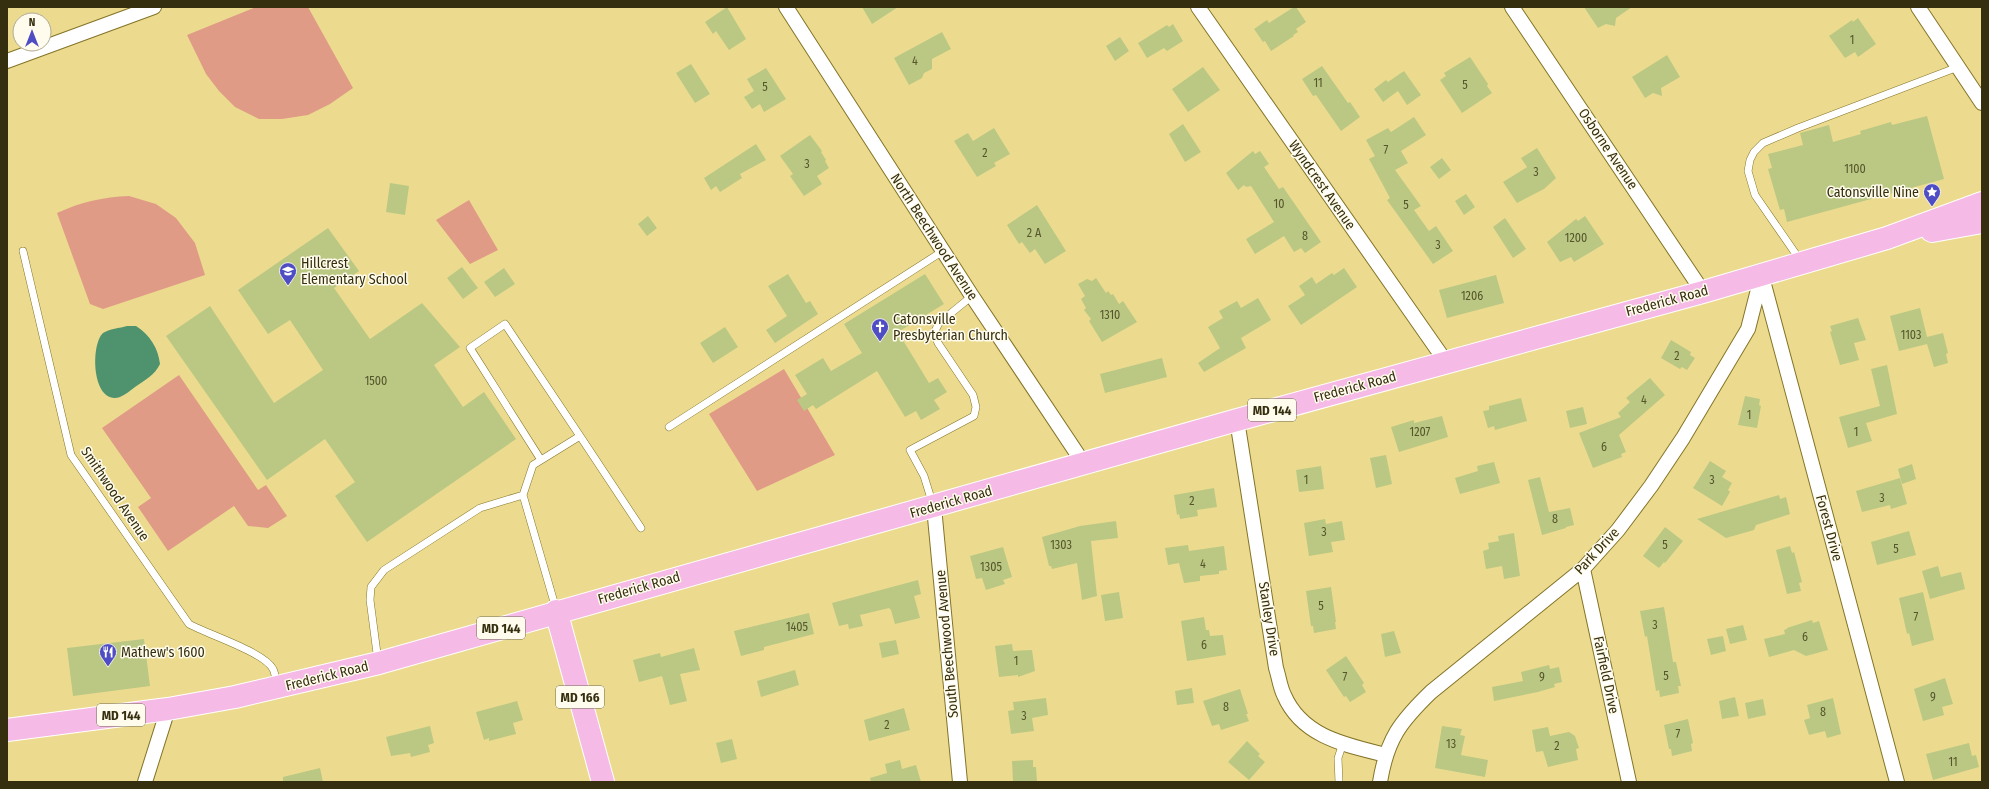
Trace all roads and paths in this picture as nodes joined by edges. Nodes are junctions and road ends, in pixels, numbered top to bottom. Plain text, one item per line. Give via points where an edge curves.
1 (154, 7) edge
2 (786, 7) edge
3 (1198, 7) edge
4 (1512, 7) edge
5 (1918, 7) edge
6 (7, 61) edge
7 (1958, 67) junction
8 (1982, 103) edge
9 (1982, 203) edge
10 (1982, 222) edge
11 (1887, 238) junction
12 (24, 251) dead end
13 (942, 251) junction
14 (1802, 262) junction
15 (1762, 274) junction
16 (1703, 292) junction
17 (972, 296) junction
18 (1446, 362) junction
19 (1237, 420) junction
20 (669, 427) dead end
21 (580, 436) junction
22 (541, 460) junction
23 (1084, 464) junction
24 (523, 495) junction
25 (934, 507) junction
26 (641, 528) dead end
27 (1583, 569) junction
28 (556, 611) junction
29 (379, 663) junction
30 (278, 688) junction
31 (168, 709) junction
32 (7, 730) edge
33 (1343, 744) junction
34 (1386, 755) junction
35 (145, 782) edge
36 (603, 782) edge
37 (960, 782) edge
38 (1339, 782) edge
39 (1380, 782) edge
40 (1629, 782) edge
41 (1897, 782) edge

1 - 6 street
2 - 13 street, North Beechwood Avenue
3 - 18 street, Wyndcrest Avenue
4 - 16 street, Osborne Avenue
5 - 7 street
7 - 8 street
7 - 14 lane via 1798,128 1764,143 1754,152 1748,171 1754,195
9 - 11 main road, Frederick Road / MD 144
10 - 11 main road, Frederick Road
11 - 14 main road, Frederick Road / MD 144
12 - 30 lane, Smithwood Avenue via 71,455 189,624 260,656 273,669
13 - 17 street, North Beechwood Avenue
13 - 20 lane
14 - 15 main road, Frederick Road / MD 144
15 - 16 main road, Frederick Road / MD 144
15 - 27 street, Park Drive via 1748,329 1713,389 1651,486 1618,530
15 - 41 street, Forest Drive
16 - 18 main road, Frederick Road / MD 144
17 - 23 street, North Beechwood Avenue
17 - 25 lane via 939,323 934,333 973,395 976,407 974,416 910,450 924,476
18 - 19 main road, Frederick Road / MD 144
19 - 23 main road, Frederick Road / MD 144
19 - 33 street, Stanley Drive via 1275,661 1283,694 1292,712 1306,725 1324,737
21 - 22 lane
21 - 22 lane via 505,324 470,348
21 - 26 lane
22 - 24 lane via 533,465
23 - 25 main road, Frederick Road / MD 144
24 - 28 lane
24 - 29 lane via 480,508 384,570 371,588 370,600
25 - 28 main road, Frederick Road / MD 144
25 - 37 street, South Beechwood Avenue
27 - 34 street, Park Drive via 1431,692 1409,713 1394,733
27 - 40 street, Fairfield Drive
28 - 29 main road, Frederick Road / MD 144
28 - 36 main road, MD 166
29 - 30 main road, Frederick Road / MD 144
30 - 31 main road, Frederick Road / MD 144
31 - 32 main road, Frederick Road / MD 144
31 - 35 street
33 - 34 street, Stanley Drive
33 - 38 lane via 1338,758
34 - 39 street, Park Drive

